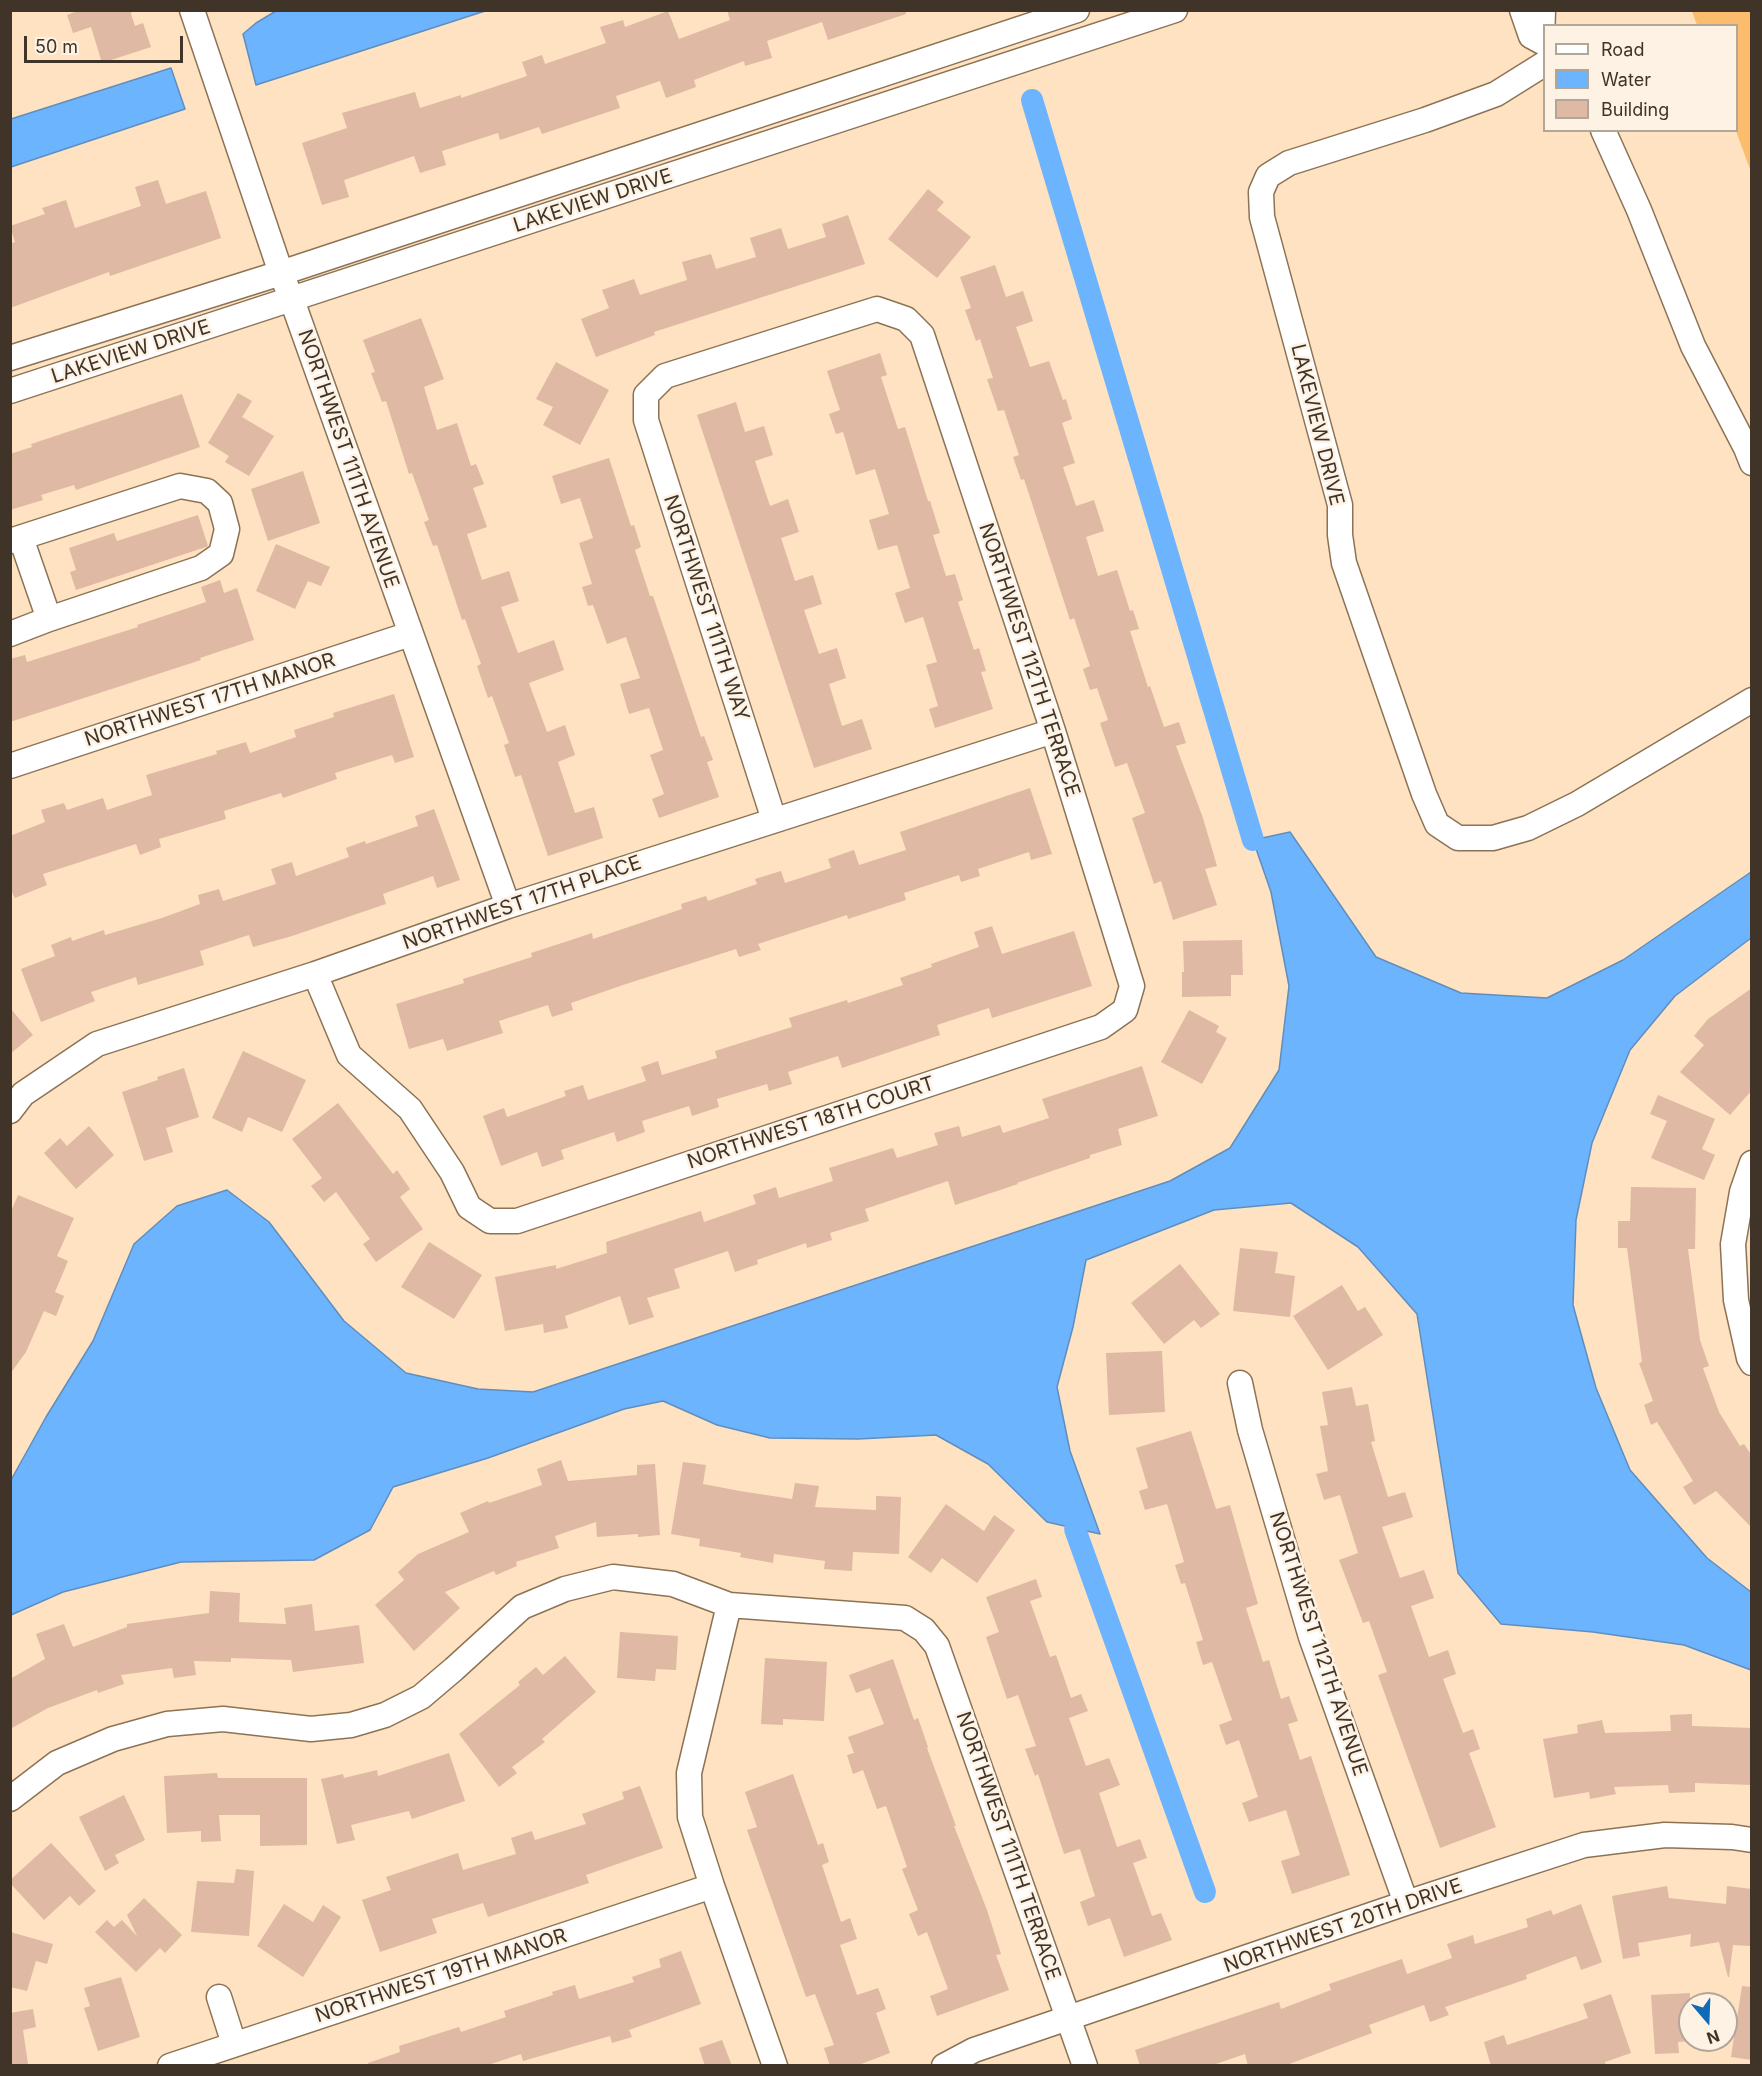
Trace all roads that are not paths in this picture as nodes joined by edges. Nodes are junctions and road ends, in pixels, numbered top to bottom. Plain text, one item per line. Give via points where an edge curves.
1 (192, 10) edge
2 (1077, 10) edge
3 (1175, 10) edge
4 (1522, 10) edge
5 (1543, 10) edge
6 (1543, 42) edge
7 (1543, 65) edge
8 (1604, 132) edge
9 (281, 273) junction
10 (292, 300) junction
11 (10, 358) edge
12 (10, 391) edge
13 (646, 395) joint
14 (1752, 463) edge
15 (16, 539) edge
16 (49, 619) junction
17 (10, 634) edge
18 (410, 634) junction
19 (1752, 700) edge
20 (1053, 731) junction
21 (10, 766) edge
22 (774, 820) junction
23 (508, 906) junction
24 (315, 974) junction
25 (1125, 1010) joint
26 (10, 1111) edge
27 (1752, 1163) edge
28 (1752, 1363) edge
29 (1240, 1383) dead end
30 (729, 1605) junction
31 (10, 1799) edge
32 (1752, 1840) edge
33 (712, 1886) junction
34 (1406, 1903) junction
35 (219, 1997) dead end
36 (1069, 2019) junction
37 (234, 2044) junction
38 (170, 2066) edge
39 (775, 2066) edge
40 (944, 2066) edge
41 (1085, 2066) edge

1 - 9 street, NORTHWEST 111TH AVENUE
2 - 9 street, LAKEVIEW DRIVE
3 - 10 street, LAKEVIEW DRIVE
4 - 6 street via 1531,36
5 - 6 street
7 - 19 street, LAKEVIEW DRIVE via 1496,94 1289,163 1268,176 1261,192 1262,217 1340,505 1344,563 1424,794 1437,824 1458,838 1492,838 1528,828 1578,804
8 - 14 street via 1693,346
9 - 10 street, NORTHWEST 111TH AVENUE
9 - 11 street, LAKEVIEW DRIVE
10 - 12 street, LAKEVIEW DRIVE
10 - 18 street, NORTHWEST 111TH AVENUE
13 - 20 street, NORTHWEST 112TH TERRACE via 665,376 877,309 906,319 922,334
13 - 22 street, NORTHWEST 111TH WAY via 646,420
15 - 16 street
15 - 16 street via 180,486 207,491 220,503 227,529 221,554 201,568
16 - 17 street
18 - 21 street, NORTHWEST 17TH MANOR
18 - 23 street, NORTHWEST 111TH AVENUE
20 - 22 street, NORTHWEST 17TH PLACE
20 - 25 street, NORTHWEST 112TH TERRACE via 1132,986
22 - 23 street, NORTHWEST 17TH PLACE
23 - 24 street, NORTHWEST 17TH PLACE
24 - 25 street, NORTHWEST 18TH COURT via 349,1055 410,1109 452,1172 469,1207 490,1221 517,1221 1045,1046 1101,1027
24 - 26 street, NORTHWEST 17TH PLACE via 97,1044 23,1094
27 - 28 street via 1742,1192 1733,1244 1736,1300
29 - 34 street, NORTHWEST 112TH AVENUE via 1250,1430 1311,1637
30 - 31 street via 673,1584 613,1577 565,1589 522,1607 421,1697 386,1715 351,1725 311,1729 223,1719 167,1724 113,1738 57,1763
30 - 33 street via 689,1773 690,1817
30 - 36 street, NORTHWEST 111TH TERRACE via 905,1618 924,1630 937,1646
32 - 34 street, NORTHWEST 20TH DRIVE via 1665,1835 1584,1845
33 - 37 street, NORTHWEST 19TH MANOR
33 - 39 street
34 - 36 street, NORTHWEST 20TH DRIVE
35 - 37 street
36 - 40 street, NORTHWEST 20TH DRIVE via 974,2050
36 - 41 street, NORTHWEST 111TH TERRACE
37 - 38 street, NORTHWEST 19TH MANOR

